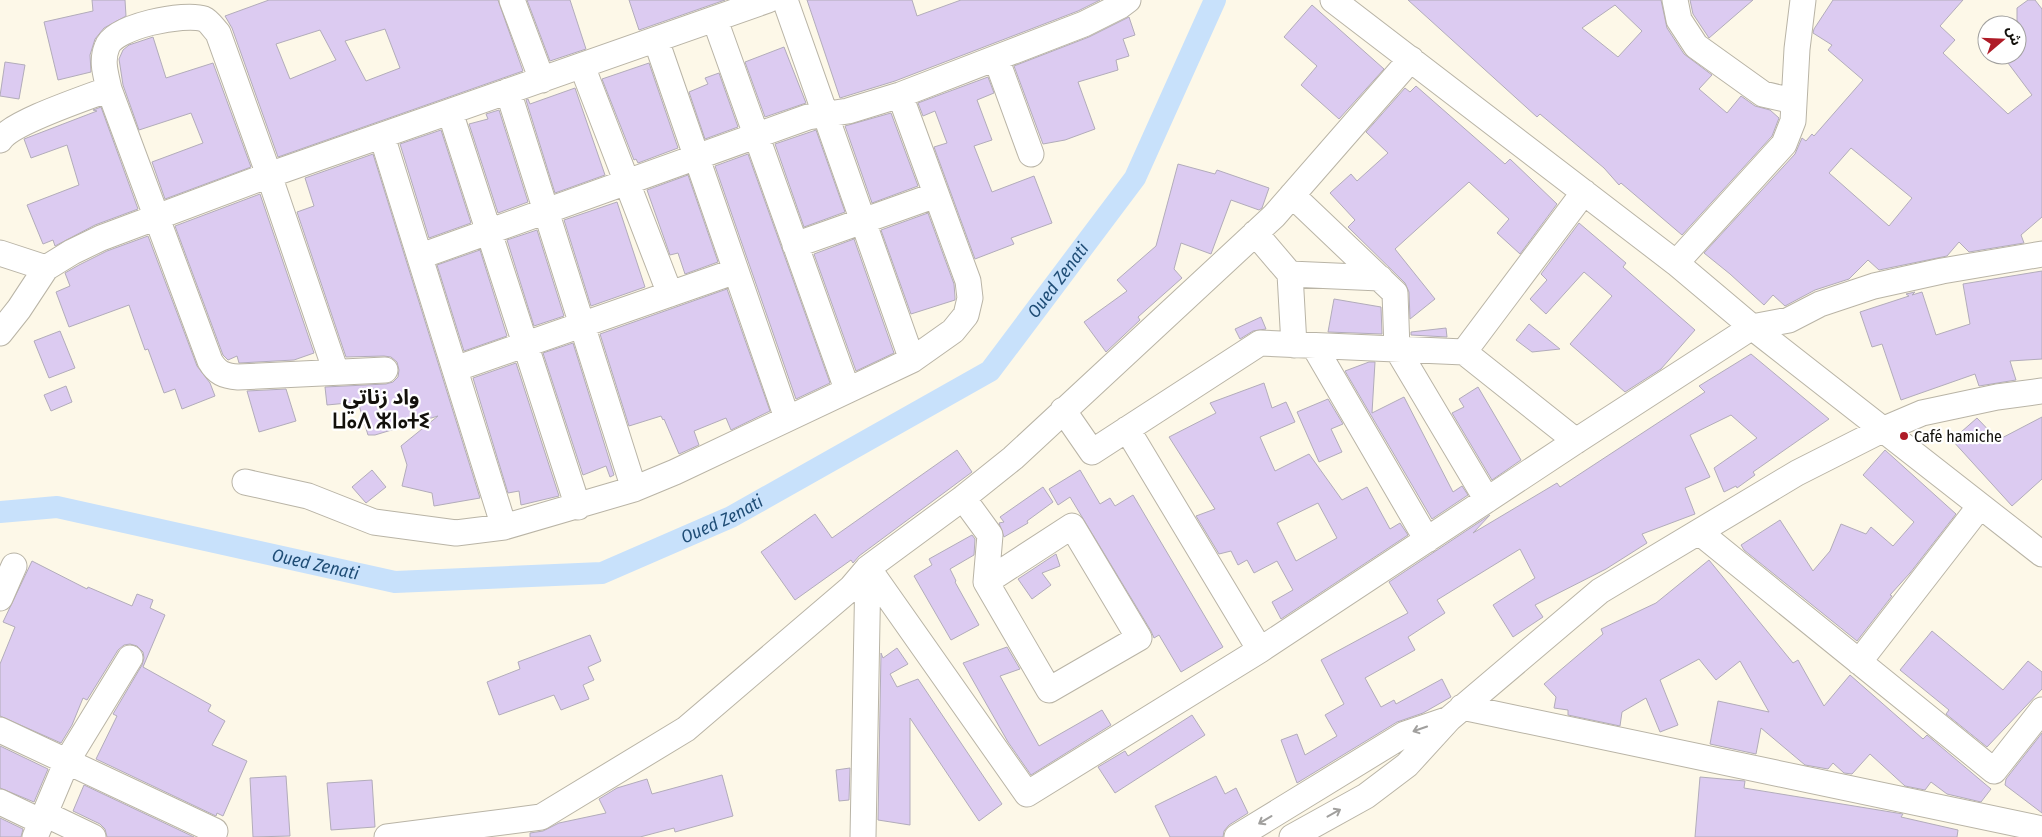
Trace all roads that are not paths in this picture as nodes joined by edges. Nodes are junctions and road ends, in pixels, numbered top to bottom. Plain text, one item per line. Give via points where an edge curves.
1 (512, 0) edge
2 (768, 0) edge
3 (785, 0) edge
4 (1333, 0) edge
5 (1675, 0) edge
6 (1803, 0) edge
7 (1122, 2) edge
8 (715, 20) junction
9 (656, 40) junction
10 (996, 58) junction
11 (1411, 59) junction
12 (582, 66) junction
13 (542, 80) junction
14 (110, 89) junction
15 (508, 92) junction
16 (900, 95) junction
17 (1793, 101) junction
18 (450, 112) junction
19 (825, 113) junction
20 (382, 136) junction
21 (756, 137) junction
22 (0, 140) edge
23 (1031, 154) dead end
24 (697, 158) junction
25 (269, 174) junction
26 (627, 183) junction
27 (1584, 192) junction
28 (936, 195) junction
29 (1292, 195) junction
30 (546, 212) junction
31 (156, 216) junction
32 (863, 221) junction
33 (488, 232) junction
34 (1255, 233) junction
35 (795, 245) junction
36 (0, 253) edge
37 (2042, 254) edge
38 (421, 256) junction
39 (1676, 263) junction
40 (46, 268) junction
41 (736, 271) junction
42 (1290, 274) junction
43 (1380, 278) junction
44 (670, 294) junction
45 (582, 325) junction
46 (1752, 327) junction
47 (0, 333) edge
48 (525, 344) junction
49 (1304, 345) junction
50 (1397, 349) junction
51 (1464, 352) junction
52 (912, 360) junction
53 (455, 369) junction
54 (385, 370) dead end
55 (336, 372) junction
56 (847, 389) junction
57 (2042, 391) edge
58 (1063, 410) junction
59 (787, 418) junction
60 (1128, 429) junction
61 (1882, 430) junction
62 (1576, 440) junction
63 (245, 482) dead end
64 (634, 489) junction
65 (963, 498) junction
66 (1487, 500) junction
67 (1980, 506) junction
68 (578, 507) junction
69 (504, 528) junction
70 (1699, 532) junction
71 (1427, 540) junction
72 (2042, 554) edge
73 (14, 566) dead end
74 (868, 568) junction
75 (986, 582) junction
76 (0, 598) edge
77 (1260, 650) junction
78 (130, 658) dead end
79 (1859, 662) junction
80 (2042, 710) edge
81 (1456, 713) junction
82 (0, 730) edge
83 (67, 760) junction
84 (0, 802) edge
85 (41, 824) edge
86 (543, 827) edge
87 (2042, 829) edge
88 (93, 837) edge
89 (213, 837) edge
90 (389, 837) edge
91 (863, 837) edge
92 (1237, 837) edge
93 (1292, 837) edge

1 - 13 street
2 - 8 street
3 - 19 street
4 - 11 street
5 - 17 street via 1679,20 1696,46 1763,94
6 - 17 street
7 - 10 street via 1084,24
8 - 9 street
8 - 21 street
9 - 12 street
9 - 24 street
10 - 16 street
10 - 23 street
11 - 27 street
11 - 29 street
12 - 13 street
12 - 26 street
13 - 15 street
14 - 22 street via 17,126
14 - 25 street via 103,66 107,45 118,34 144,24 185,17 205,20 218,33
14 - 31 street
15 - 18 street
15 - 30 street
16 - 19 street
16 - 28 street
17 - 39 street via 1793,122 1784,144
18 - 20 street
18 - 33 street
19 - 21 street
19 - 32 street
20 - 25 street
20 - 38 street
21 - 24 street
21 - 35 street
24 - 26 street
24 - 41 street
25 - 31 street
25 - 55 street
26 - 30 street
26 - 44 street
27 - 39 street
27 - 51 street
28 - 32 street
28 - 52 street via 968,281 970,298 966,315 953,331
29 - 34 street
29 - 43 street
30 - 33 street
30 - 45 street
31 - 40 street via 72,252
31 - 55 street via 215,370 226,376 238,377
32 - 35 street
32 - 52 street
33 - 38 street
33 - 48 street
34 - 42 street
34 - 58 street
35 - 56 street
36 - 40 street
37 - 46 street via 1900,280 1820,304 1790,320
38 - 53 street
39 - 46 street
40 - 47 street
41 - 44 street
41 - 59 street
42 - 43 street
42 - 49 street
43 - 50 street via 1395,293
44 - 45 street
45 - 48 street
45 - 64 street
46 - 61 street
46 - 62 street
48 - 53 street
48 - 68 street
49 - 50 street
49 - 60 street via 1260,343
49 - 71 street
50 - 51 street
50 - 66 street
51 - 62 street
52 - 56 street
53 - 69 street
54 - 55 street
56 - 59 street
57 - 61 street via 1922,413
58 - 60 street via 1092,452
58 - 65 street via 1013,458
59 - 64 street
60 - 77 street
61 - 67 street
61 - 70 street via 1796,473
62 - 66 street
63 - 69 street via 308,496 374,522 456,533
64 - 68 street
65 - 74 street
65 - 75 street via 990,535
66 - 71 street
67 - 72 street
67 - 79 street
68 - 69 street
70 - 79 street
70 - 81 street via 1600,591
71 - 77 street
73 - 76 street
74 - 77 street via 1027,794
74 - 86 street via 851,588 686,729
74 - 91 street
75 - 75 street via 1049,690 1139,638 1072,526
78 - 83 street
79 - 80 street via 1994,771
81 - 87 street
81 -> 92 street via 1405,734
93 -> 81 street via 1366,796 1407,765
82 - 83 street
83 - 85 street
83 - 89 street via 215,831
84 - 85 street
85 - 88 street
86 - 90 street

